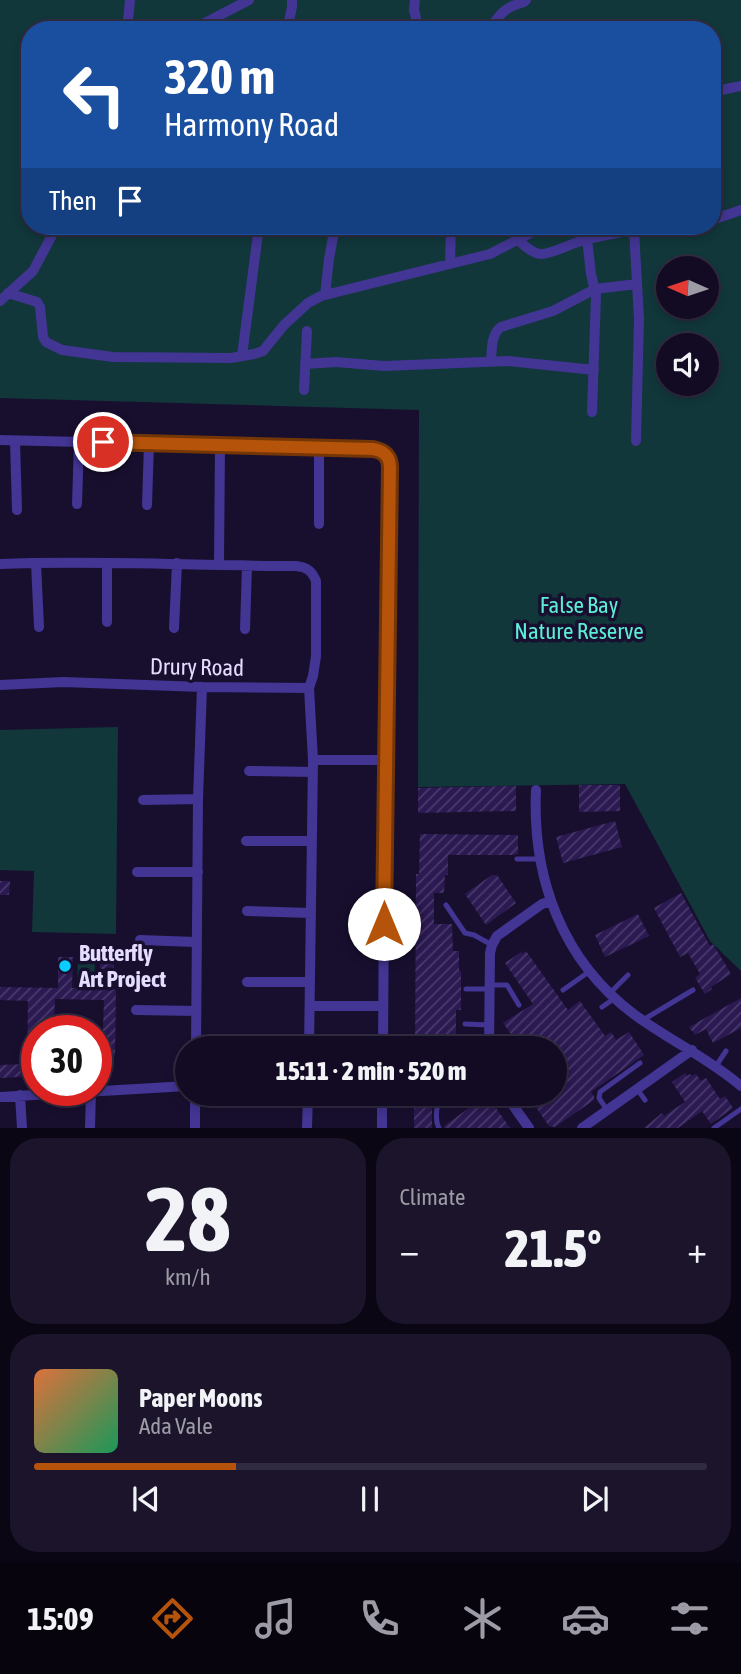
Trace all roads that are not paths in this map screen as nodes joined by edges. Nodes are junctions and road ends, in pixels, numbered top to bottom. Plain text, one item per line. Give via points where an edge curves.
1 (130, 0) edge
2 (249, 0) edge
3 (292, 0) edge
4 (415, 0) edge
5 (526, 0) edge
6 (128, 21) edge
7 (209, 21) edge
8 (289, 21) edge
9 (416, 21) edge
10 (495, 21) edge
11 (741, 86) edge
12 (721, 90) edge
13 (741, 210) edge
14 (721, 217) edge
15 (52, 235) edge
16 (257, 235) edge
17 (333, 235) edge
18 (451, 235) edge
19 (527, 235) edge
20 (608, 235) edge
21 (634, 235) edge
22 (587, 239) junction
23 (518, 240) junction
24 (450, 264) junction
25 (637, 284) junction
26 (595, 289) junction
27 (8, 293) junction
28 (325, 295) junction
29 (0, 300) edge
30 (307, 331) dead end
31 (243, 356) junction
32 (491, 361) junction
33 (305, 364) junction
34 (594, 370) junction
35 (304, 390) dead end
36 (592, 412) dead end
37 (0, 440) edge
38 (15, 441) junction
39 (636, 441) dead end
40 (79, 442) junction
41 (149, 443) junction
42 (220, 445) junction
43 (319, 448) junction
44 (77, 504) dead end
45 (147, 506) dead end
46 (17, 510) dead end
47 (319, 524) dead end
48 (36, 563) junction
49 (107, 563) junction
50 (177, 563) junction
51 (0, 564) edge
52 (219, 564) junction
53 (247, 566) junction
54 (107, 622) dead end
55 (39, 626) dead end
56 (174, 628) dead end
57 (245, 629) dead end
58 (0, 685) edge
59 (202, 687) junction
60 (309, 688) junction
61 (313, 760) junction
62 (385, 760) junction
63 (249, 771) dead end
64 (313, 772) junction
65 (536, 790) dead end
66 (198, 799) junction
67 (143, 800) dead end
68 (246, 841) dead end
69 (312, 841) junction
70 (517, 859) dead end
71 (540, 859) junction
72 (136, 872) dead end
73 (198, 872) junction
74 (551, 901) junction
75 (446, 905) dead end
76 (247, 911) dead end
77 (311, 913) junction
78 (140, 940) dead end
79 (196, 942) junction
80 (492, 945) junction
81 (590, 971) junction
82 (628, 975) dead end
83 (247, 982) dead end
84 (310, 982) junction
85 (490, 987) junction
86 (466, 989) dead end
87 (563, 990) dead end
88 (693, 990) dead end
89 (612, 996) junction
90 (519, 1005) dead end
91 (310, 1006) junction
92 (383, 1006) junction
93 (602, 1007) dead end
94 (136, 1010) dead end
95 (196, 1011) junction
96 (643, 1020) junction
97 (465, 1024) dead end
98 (489, 1025) junction
99 (196, 1036) edge
100 (309, 1036) edge
101 (383, 1036) edge
102 (489, 1036) edge
103 (692, 1050) junction
104 (726, 1051) dead end
105 (640, 1063) dead end
106 (716, 1066) junction
107 (741, 1086) edge
108 (175, 1087) edge
109 (638, 1089) junction
110 (112, 1090) edge
111 (20, 1095) joint
112 (0, 1097) edge
113 (645, 1100) dead end
114 (91, 1106) edge
115 (195, 1106) edge
116 (308, 1106) edge
117 (383, 1106) edge
118 (438, 1106) edge
119 (513, 1106) edge
120 (741, 1109) edge
121 (607, 1110) junction
122 (586, 1127) edge
123 (22, 1128) edge
124 (90, 1128) edge
125 (195, 1128) edge
126 (307, 1128) edge
127 (382, 1128) edge
128 (439, 1128) edge
129 (529, 1128) edge
130 (714, 1128) edge

1 - 6 street
2 - 7 street
3 - 8 street
4 - 9 street
5 - 10 street via 504,10
11 - 12 street
13 - 14 street
15 - 27 street via 33,271
16 - 31 street
17 - 28 street
18 - 24 street
19 - 23 street
20 - 22 street
21 - 25 street
22 - 23 street via 540,254
22 - 26 street
23 - 24 street via 490,254
24 - 28 street
25 - 26 street
25 - 39 street
26 - 32 street via 553,311 501,327 494,335
26 - 34 street
27 - 29 street
27 - 31 street via 37,302 43,337 62,349 113,357
28 - 31 street via 308,303 263,351
30 - 33 street
32 - 33 street
32 - 34 street
33 - 35 street
34 - 36 street
37 - 38 street
38 - 40 street
38 - 46 street
40 - 41 street
40 - 44 street
41 - 42 street
41 - 45 street
42 - 43 street
42 - 52 street
43 - 47 street
43 - 62 street via 381,450 390,463
48 - 49 street
48 - 51 street
48 - 55 street
49 - 50 street
49 - 54 street
50 - 52 street
50 - 56 street
52 - 53 street
53 - 57 street
53 - 60 street via 296,566 314,575 316,656
58 - 59 street, Drury Road via 63,682
59 - 60 street, Drury Road
59 - 66 street
60 - 61 street
61 - 62 street
61 - 64 street
62 - 92 street
63 - 64 street
64 - 69 street
65 - 71 street
66 - 67 street
66 - 73 street
68 - 69 street
69 - 77 street
70 - 71 lane
71 - 74 street
72 - 73 street
73 - 79 street
74 - 80 street via 497,936
74 - 81 street via 573,948
75 - 80 lane via 465,933
76 - 77 street
77 - 84 street
78 - 79 street
79 - 95 street
80 - 85 street
81 - 87 lane
81 - 89 street
82 - 89 lane
83 - 84 street
84 - 91 street
85 - 86 lane
85 - 90 lane via 507,985
85 - 98 street
88 - 96 lane
89 - 93 lane
89 - 96 street
91 - 92 street
91 - 100 street
92 - 101 street
94 - 95 street
95 - 99 street
96 - 103 street
97 - 98 lane
98 - 102 street
103 - 106 street
103 - 109 street
104 - 106 lane
105 - 121 lane via 600,1092
106 - 107 street
108 - 110 street
109 - 113 lane
109 - 121 street
111 - 112 street
111 - 123 street
114 - 124 street
115 - 125 street
116 - 126 street
117 - 127 street
118 - 128 lane
119 - 129 street
120 - 130 lane
121 - 122 street

